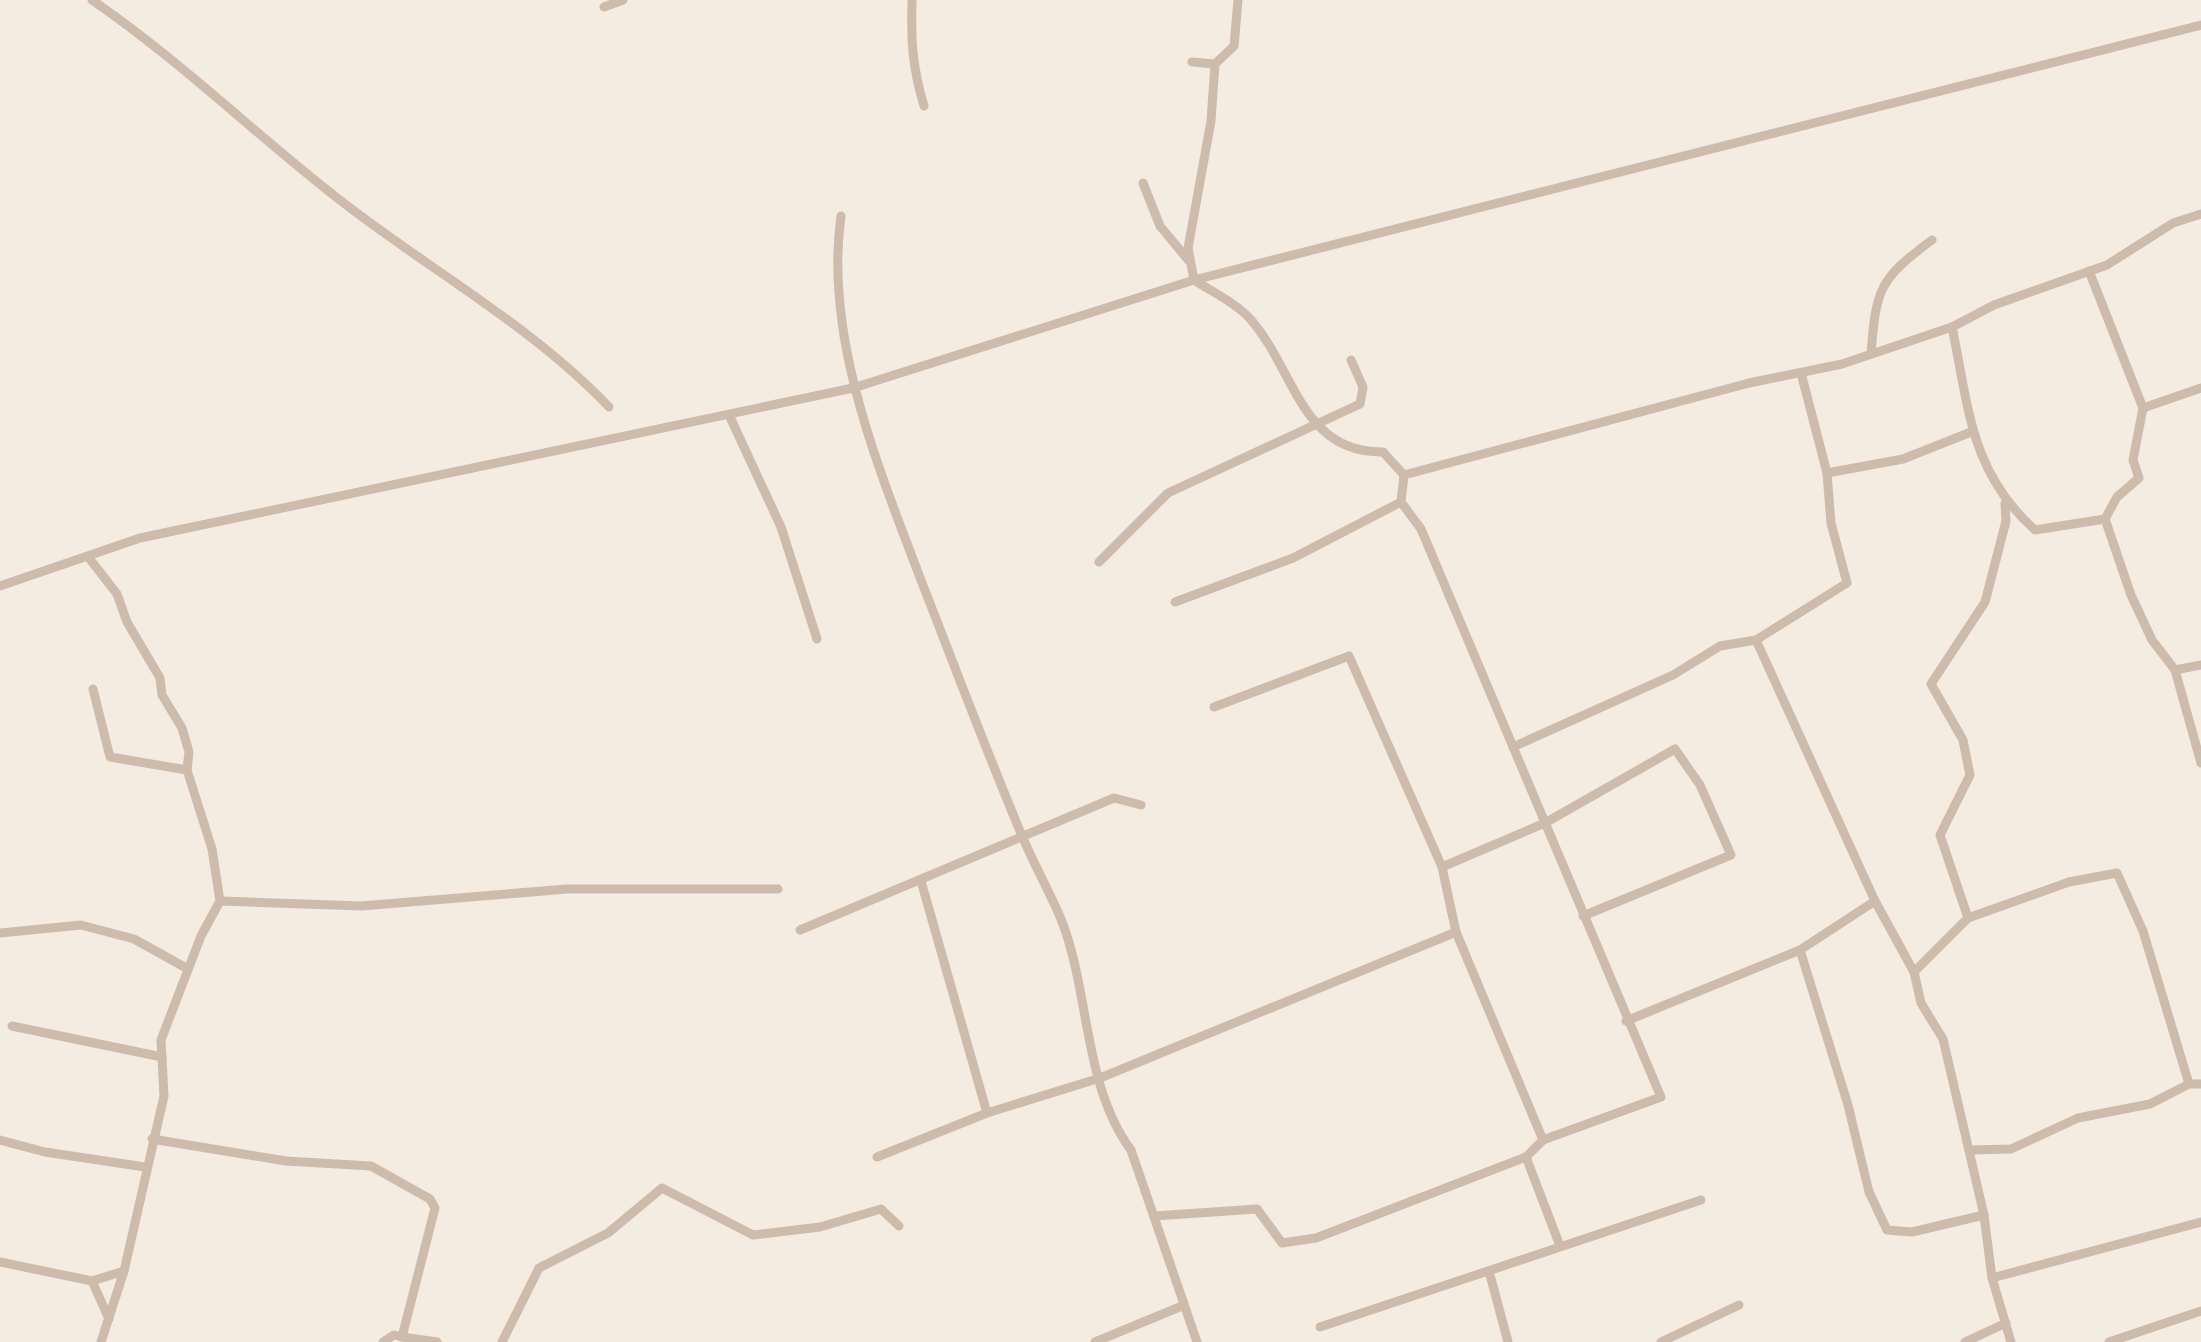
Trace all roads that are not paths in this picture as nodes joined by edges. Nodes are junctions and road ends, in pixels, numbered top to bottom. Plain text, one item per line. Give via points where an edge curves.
1 (92, 0) edge
2 (623, 0) edge
3 (912, 0) edge
4 (1238, 0) edge
5 (604, 7) dead end
6 (2201, 26) edge
7 (1192, 62) dead end
8 (1215, 64) junction
9 (924, 106) dead end
10 (1142, 183) dead end
11 (2201, 214) edge
12 (841, 216) dead end
13 (1932, 240) dead end
14 (1191, 263) junction
15 (2089, 271) junction
16 (1194, 280) junction
17 (1952, 327) junction
18 (1872, 354) junction
19 (1351, 360) dead end
20 (1801, 373) junction
21 (853, 388) junction
22 (2201, 388) edge
23 (609, 407) dead end
24 (2143, 408) junction
25 (730, 418) junction
26 (1313, 424) junction
27 (1971, 432) junction
28 (1827, 473) junction
29 (1404, 475) junction
30 (1401, 502) junction
31 (2005, 503) junction
32 (2105, 519) junction
33 (89, 558) junction
34 (1099, 562) dead end
35 (0, 586) edge
36 (1175, 602) dead end
37 (817, 640) dead end
38 (1756, 640) junction
39 (2201, 665) edge
40 (2174, 670) junction
41 (93, 689) dead end
42 (1214, 706) dead end
43 (1512, 747) junction
44 (2201, 764) edge
45 (187, 770) junction
46 (1140, 805) dead end
47 (1545, 823) junction
48 (1023, 838) junction
49 (1442, 867) junction
50 (921, 881) junction
51 (778, 889) dead end
52 (220, 901) junction
53 (1875, 901) junction
54 (1583, 916) junction
55 (1968, 918) junction
56 (800, 930) dead end
57 (1456, 932) junction
58 (0, 933) edge
59 (1800, 950) junction
60 (188, 970) junction
61 (1914, 972) junction
62 (1626, 1022) junction
63 (12, 1026) dead end
64 (162, 1057) junction
65 (1100, 1078) junction
66 (2189, 1084) junction
67 (2201, 1084) edge
68 (987, 1113) junction
69 (152, 1139) junction
70 (0, 1140) edge
71 (1543, 1140) junction
72 (1969, 1150) junction
73 (877, 1157) dead end
74 (1526, 1158) junction
75 (145, 1167) junction
76 (1702, 1200) dead end
77 (1984, 1215) junction
78 (1154, 1216) junction
79 (2201, 1222) edge
80 (899, 1226) dead end
81 (1560, 1246) junction
82 (0, 1262) edge
83 (124, 1271) junction
84 (1489, 1271) junction
85 (1992, 1278) junction
86 (92, 1281) junction
87 (1739, 1305) dead end
88 (1182, 1306) junction
89 (2201, 1311) edge
90 (109, 1318) junction
91 (2006, 1323) junction
92 (1320, 1327) dead end
93 (402, 1337) junction
94 (101, 1342) edge
95 (383, 1342) edge
96 (437, 1342) edge
97 (502, 1342) edge
98 (1095, 1342) edge
99 (1197, 1342) edge
100 (1508, 1342) edge
101 (1661, 1342) edge
102 (1966, 1342) edge
103 (2010, 1342) edge
104 (2109, 1342) edge

1 - 23 street via 338,198 517,327
2 - 5 street
3 - 9 street via 912,64
4 - 8 street via 1234,46
6 - 16 street
7 - 8 street
8 - 14 street
10 - 14 street via 1160,226
11 - 15 street
12 - 21 street via 836,256
13 - 18 street via 1890,271 1874,310
14 - 16 street
15 - 17 street
15 - 24 street
16 - 21 street
16 - 26 street via 1250,318
17 - 18 street
17 - 27 street
18 - 20 street
19 - 26 street via 1363,387 1360,404
20 - 28 street
20 - 29 street
21 - 25 street
21 - 48 street via 877,466
22 - 24 street
24 - 32 street via 2133,460 2139,478
25 - 33 street via 140,538
25 - 37 street via 781,526
26 - 29 street via 1328,438 1383,452
26 - 34 street via 1168,493
27 - 28 street via 1903,459
27 - 31 street
28 - 38 street via 1847,583
29 - 30 street
30 - 36 street via 1293,558
30 - 43 street via 1421,529
31 - 32 street via 2035,530
31 - 55 street via 1985,602 1931,684 1962,740 1970,774 1940,835
32 - 40 street via 2130,595
33 - 35 street
33 - 45 street via 117,594 160,678 186,740
38 - 43 street via 1720,646 1673,675
38 - 53 street
39 - 40 street
40 - 44 street
41 - 45 street via 110,757
42 - 49 street via 1349,656
43 - 47 street
45 - 52 street
46 - 48 street via 1114,798
47 - 49 street
47 - 54 street
47 - 54 street via 1674,748 1700,785 1731,855
48 - 50 street
48 - 65 street via 1062,922
49 - 57 street
50 - 56 street
50 - 68 street
51 - 52 street via 568,889 361,906
52 - 60 street
53 - 59 street
53 - 61 street
54 - 62 street
55 - 61 street
55 - 66 street via 2069,882 2118,873 2143,931
57 - 65 street
57 - 71 street
58 - 60 street via 81,925 134,939
59 - 62 street
59 - 77 street via 1869,1192 1887,1230 1912,1232
60 - 64 street via 161,1040
61 - 72 street via 1921,1003 1943,1039
62 - 71 street via 1661,1097
63 - 64 street
64 - 69 street via 164,1096
65 - 68 street
65 - 78 street
66 - 67 street
66 - 72 street via 2150,1104 2078,1118 2011,1149
68 - 73 street
69 - 75 street
69 - 93 street via 286,1161 371,1166 430,1198 435,1208
70 - 75 street
71 - 74 street
72 - 77 street
74 - 78 street via 1316,1238 1282,1242 1257,1209
74 - 81 street
75 - 83 street
76 - 81 street
77 - 85 street
78 - 88 street
79 - 85 street
80 - 97 street via 881,1209 820,1227 753,1234 662,1188 608,1233 539,1268
81 - 84 street
82 - 86 street
83 - 86 street
83 - 90 street
84 - 92 street
84 - 100 street
85 - 91 street
86 - 90 street
87 - 101 street
88 - 98 street
88 - 99 street
89 - 104 street
90 - 94 street
91 - 102 street
91 - 103 street
93 - 95 street
93 - 96 street

